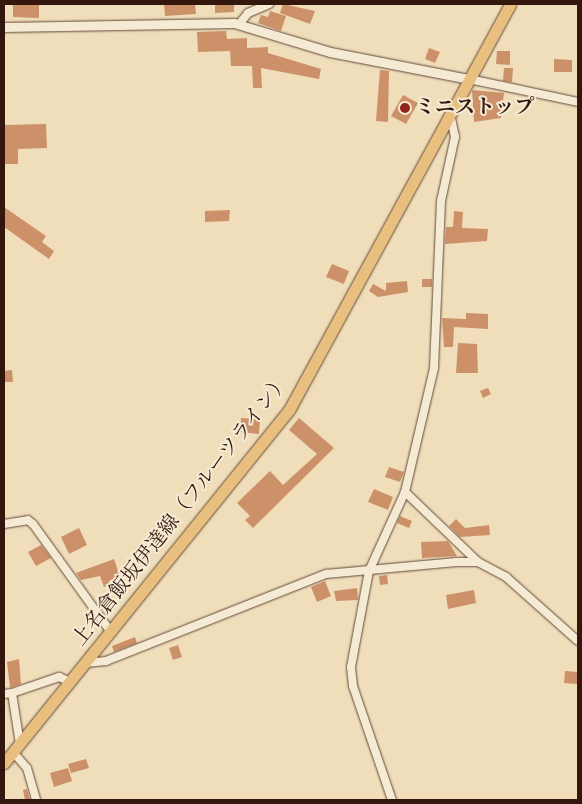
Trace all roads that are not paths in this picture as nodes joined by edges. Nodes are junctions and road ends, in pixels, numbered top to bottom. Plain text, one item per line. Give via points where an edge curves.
1 (269, 4) edge
2 (510, 4) edge
3 (240, 24) junction
4 (4, 27) edge
5 (469, 79) junction
6 (578, 102) edge
7 (450, 114) junction
8 (405, 492) junction
9 (4, 524) edge
10 (478, 562) junction
11 (369, 571) junction
12 (111, 632) junction
13 (578, 641) edge
14 (86, 663) junction
15 (71, 682) junction
16 (8, 693) edge
17 (16, 748) junction
18 (4, 763) edge
19 (36, 800) edge
20 (392, 800) edge

1 - 3 street via 248,13
2 - 5 main road, 上名倉飯坂伊達線（フルーツライン）
3 - 4 street
3 - 5 street via 330,52
5 - 6 street
5 - 7 main road, 上名倉飯坂伊達線（フルーツライン）
7 - 8 street via 455,137 441,201 434,368
7 - 12 main road, 上名倉飯坂伊達線（フルーツライン） via 289,410
8 - 10 street
8 - 11 street
9 - 12 street via 28,520 33,524
10 - 11 street
10 - 13 street via 506,577
11 - 14 street via 326,574 106,661
11 - 20 street via 351,677
12 - 14 main road, 上名倉飯坂伊達線（フルーツライン）
14 - 15 main road, 上名倉飯坂伊達線（フルーツライン）
15 - 16 street via 59,677
15 - 17 main road, 上名倉飯坂伊達線（フルーツライン）
16 - 17 street
17 - 18 main road, 上名倉飯坂伊達線（フルーツライン）
17 - 19 street via 27,768

